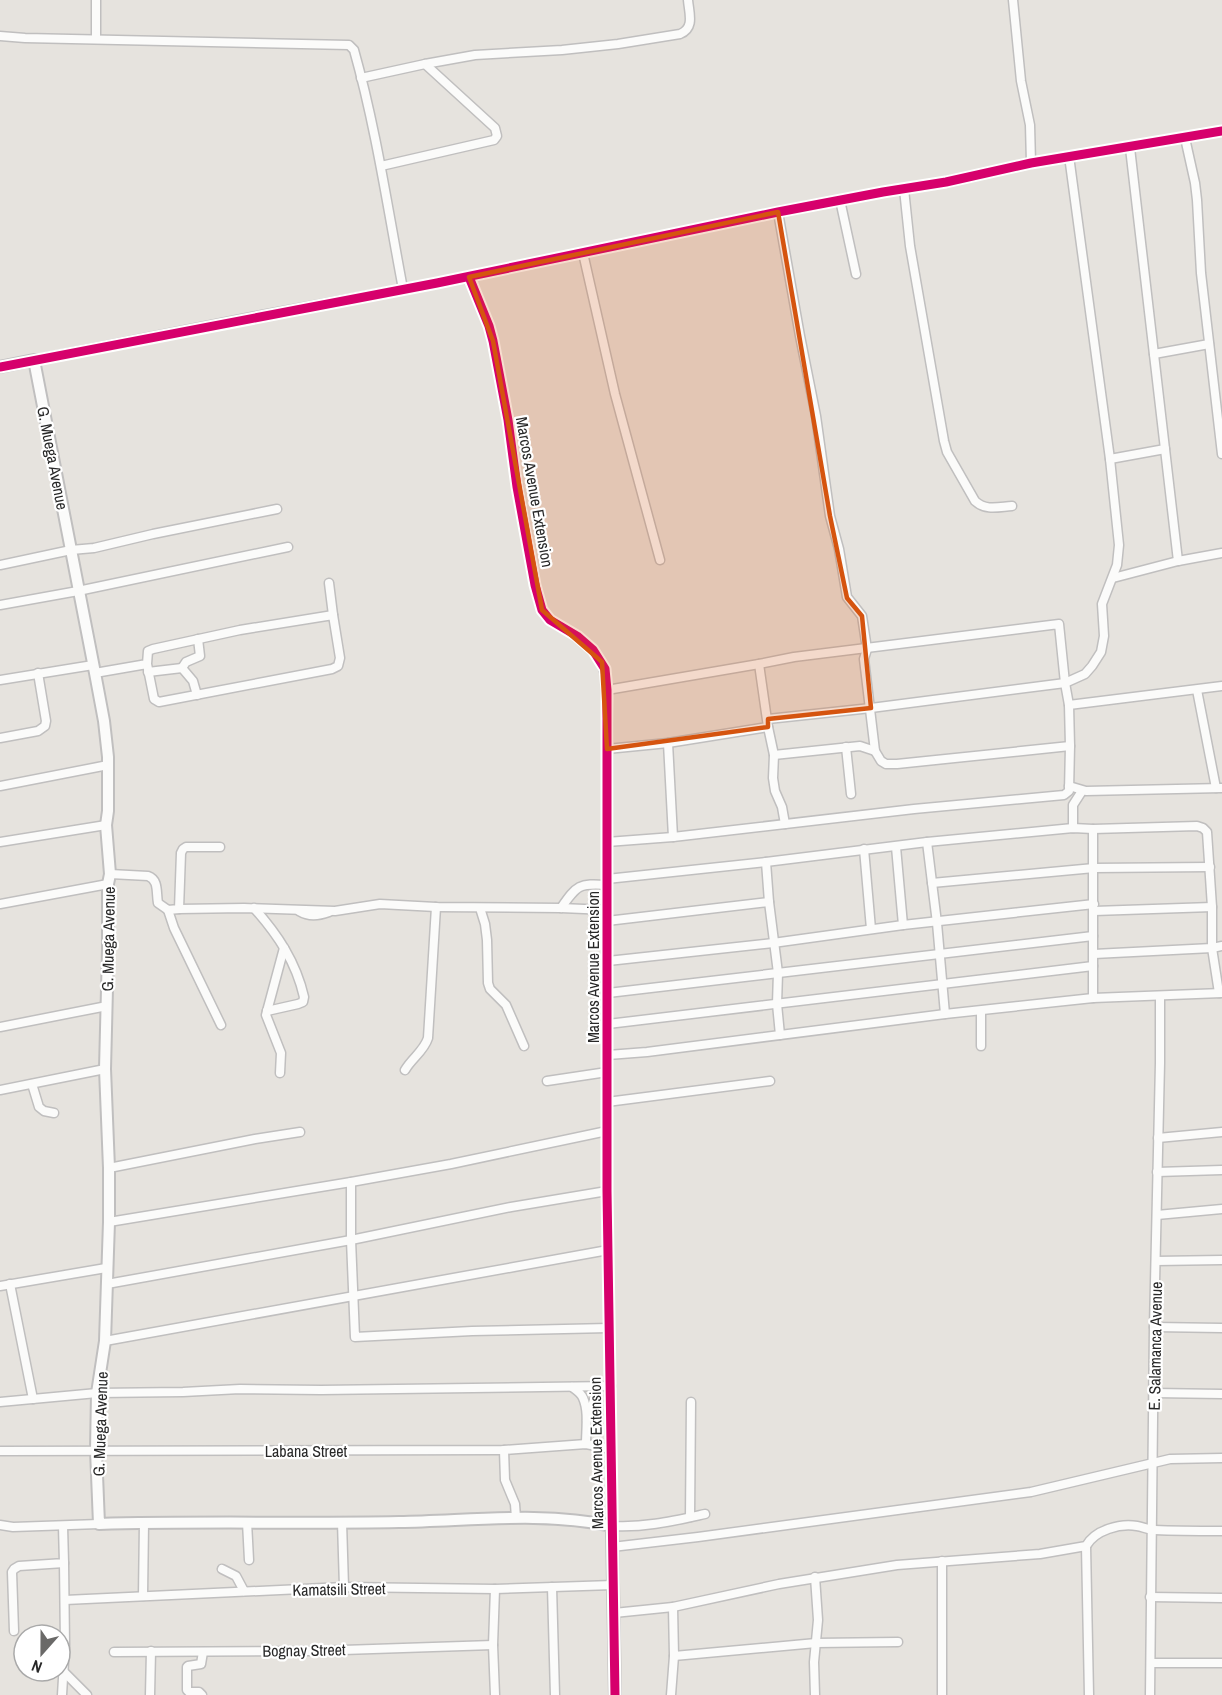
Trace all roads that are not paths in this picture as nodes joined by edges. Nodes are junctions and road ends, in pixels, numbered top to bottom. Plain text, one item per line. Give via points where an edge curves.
1 (96, 0) edge
2 (688, 0) edge
3 (1013, 0) edge
4 (0, 36) edge
5 (96, 39) junction
6 (425, 63) junction
7 (361, 78) junction
8 (1222, 131) edge
9 (1185, 138) junction
10 (1130, 147) junction
11 (1069, 156) junction
12 (1031, 163) junction
13 (381, 166) junction
14 (904, 189) junction
15 (840, 200) junction
16 (778, 213) junction
17 (583, 253) junction
18 (856, 274) dead end
19 (469, 277) junction
20 (403, 289) junction
21 (1209, 344) junction
22 (1154, 354) junction
23 (34, 360) junction
24 (0, 366) edge
25 (1165, 449) junction
26 (1222, 454) edge
27 (1110, 459) junction
28 (1012, 506) dead end
29 (277, 509) dead end
30 (288, 547) dead end
31 (1222, 548) edge
32 (71, 550) junction
33 (1218, 554) edge
34 (660, 560) dead end
35 (1178, 561) junction
36 (0, 565) edge
37 (1113, 578) junction
38 (329, 584) dead end
39 (78, 591) junction
40 (0, 605) edge
41 (333, 615) junction
42 (198, 639) junction
43 (867, 649) junction
44 (855, 650) junction
45 (864, 659) junction
46 (759, 664) junction
47 (148, 668) junction
48 (182, 668) junction
49 (94, 669) junction
50 (38, 672) junction
51 (0, 680) edge
52 (1065, 683) junction
53 (1222, 686) edge
54 (607, 690) junction
55 (1197, 690) junction
56 (197, 695) junction
57 (1069, 705) junction
58 (871, 708) junction
59 (768, 723) junction
60 (873, 735) junction
61 (0, 738) edge
62 (668, 743) junction
63 (860, 746) junction
64 (1070, 746) junction
65 (846, 747) junction
66 (608, 749) junction
67 (875, 751) junction
68 (774, 755) junction
69 (108, 765) junction
70 (0, 786) edge
71 (1069, 786) junction
72 (1219, 788) edge
73 (1082, 791) junction
74 (852, 794) dead end
75 (785, 824) junction
76 (106, 825) junction
77 (1073, 828) junction
78 (1093, 829) junction
79 (673, 837) junction
80 (0, 842) edge
81 (927, 842) junction
82 (607, 843) junction
83 (896, 847) junction
84 (220, 848) dead end
85 (864, 849) junction
86 (766, 862) junction
87 (1094, 867) junction
88 (1210, 867) junction
89 (109, 879) junction
90 (607, 882) junction
91 (932, 883) junction
92 (769, 902) junction
93 (0, 904) edge
94 (254, 908) junction
95 (436, 908) junction
96 (480, 908) junction
97 (561, 908) junction
98 (1094, 908) junction
99 (1212, 908) junction
100 (179, 909) junction
101 (168, 910) junction
102 (607, 910) junction
103 (607, 921) junction
104 (937, 923) junction
105 (903, 925) junction
106 (1217, 925) edge
107 (871, 929) junction
108 (1093, 936) junction
109 (773, 942) junction
110 (1222, 946) edge
111 (284, 948) junction
112 (1212, 948) junction
113 (940, 953) junction
114 (1094, 954) junction
115 (608, 961) junction
116 (1093, 966) junction
117 (778, 973) junction
118 (943, 984) junction
119 (608, 993) junction
120 (1220, 993) edge
121 (1160, 996) junction
122 (1093, 998) junction
123 (777, 1004) junction
124 (107, 1006) junction
125 (267, 1011) junction
126 (981, 1011) junction
127 (945, 1014) junction
128 (608, 1024) junction
129 (220, 1025) dead end
130 (0, 1027) edge
131 (780, 1035) junction
132 (524, 1046) dead end
133 (981, 1046) dead end
134 (608, 1055) junction
135 (105, 1069) junction
136 (405, 1070) dead end
137 (607, 1072) junction
138 (280, 1073) dead end
139 (547, 1081) dead end
140 (770, 1081) dead end
141 (32, 1084) junction
142 (0, 1090) edge
143 (607, 1102) junction
144 (54, 1113) dead end
145 (607, 1131) junction
146 (300, 1132) dead end
147 (1222, 1132) edge
148 (1158, 1138) junction
149 (109, 1168) junction
150 (1222, 1170) edge
151 (1157, 1172) junction
152 (351, 1182) junction
153 (607, 1191) junction
154 (1222, 1209) edge
155 (1157, 1215) junction
156 (109, 1222) junction
157 (351, 1240) junction
158 (608, 1250) junction
159 (1222, 1260) edge
160 (1156, 1261) junction
161 (106, 1268) junction
162 (10, 1284) junction
163 (107, 1284) junction
164 (0, 1286) edge
165 (354, 1296) junction
166 (1154, 1327) junction
167 (609, 1328) junction
168 (1222, 1328) edge
169 (105, 1341) junction
170 (599, 1386) junction
171 (611, 1386) junction
172 (572, 1387) junction
173 (97, 1393) junction
174 (1154, 1393) junction
175 (1222, 1394) edge
176 (33, 1399) junction
177 (0, 1402) edge
178 (691, 1402) dead end
179 (586, 1421) junction
180 (586, 1444) junction
181 (611, 1449) junction
182 (96, 1450) junction
183 (504, 1450) junction
184 (0, 1451) edge
185 (1222, 1458) edge
186 (1152, 1462) junction
187 (705, 1514) dead end
188 (690, 1517) junction
189 (516, 1518) junction
190 (144, 1522) junction
191 (248, 1522) junction
192 (342, 1522) junction
193 (99, 1524) junction
194 (0, 1525) edge
195 (63, 1526) junction
196 (612, 1526) junction
197 (1151, 1530) junction
198 (1222, 1531) edge
199 (612, 1546) junction
200 (1086, 1546) junction
201 (249, 1560) dead end
202 (942, 1561) junction
203 (64, 1563) junction
204 (222, 1569) dead end
205 (815, 1577) junction
206 (613, 1585) junction
207 (344, 1587) junction
208 (552, 1587) junction
209 (495, 1588) junction
210 (244, 1591) junction
211 (143, 1596) junction
212 (1150, 1597) junction
213 (1222, 1598) edge
214 (65, 1600) junction
215 (673, 1607) junction
216 (614, 1613) junction
217 (14, 1623) edge
218 (65, 1623) edge
219 (898, 1642) dead end
220 (816, 1643) junction
221 (493, 1645) junction
222 (151, 1651) junction
223 (114, 1652) dead end
224 (203, 1652) junction
225 (674, 1656) junction
226 (1151, 1663) junction
227 (1222, 1663) edge
228 (72, 1680) edge
229 (87, 1695) edge
230 (150, 1695) edge
231 (202, 1695) edge
232 (495, 1695) edge
233 (555, 1695) edge
234 (615, 1695) edge
235 (670, 1695) edge
236 (815, 1695) edge
237 (942, 1695) edge
238 (1089, 1695) edge
239 (1150, 1695) edge

1 - 5 street
2 - 6 street via 689,28 680,34 585,48 475,55
3 - 12 street via 1030,125
4 - 5 street
5 - 7 street via 345,44 354,50
6 - 7 street
6 - 13 street via 495,128 497,136 494,140
7 - 13 street
8 - 9 street
9 - 10 street
9 - 21 street via 1197,200
10 - 11 street
10 - 22 street
11 - 12 street
11 - 27 street
12 - 14 street
13 - 20 street
14 - 15 street
14 - 28 street via 910,246 947,452 982,507
15 - 16 street
15 - 18 street
16 - 17 street
16 - 43 street via 816,416 830,516 847,597 862,616
17 - 19 street
17 - 34 street via 615,394
19 - 20 street
19 - 54 street, Marcos Avenue Extension via 493,341 542,610 546,617 593,650 605,669
20 - 23 street
21 - 22 street
21 - 26 street
22 - 25 street
23 - 24 street
23 - 32 street, G. Muega Avenue
25 - 27 street
25 - 35 street
27 - 37 street via 1119,545
29 - 32 street
30 - 39 street
31 - 33 street
32 - 36 street
32 - 39 street, G. Muega Avenue
33 - 35 street
35 - 37 street
37 - 52 street via 1101,604 1101,652 1085,674
38 - 41 street
39 - 40 street
39 - 49 street, G. Muega Avenue
41 - 42 street
41 - 56 street via 338,666
42 - 47 street via 149,650
42 - 48 street via 200,656
43 - 44 street
43 - 45 street
43 - 52 street via 1059,624
44 - 45 street
44 - 46 street
45 - 58 street
46 - 54 street
46 - 59 street
47 - 48 street
47 - 49 street
47 - 56 street via 156,701
48 - 56 street via 193,681
49 - 50 street
49 - 69 street, G. Muega Avenue
50 - 51 street
50 - 61 street via 45,726 38,732
52 - 57 street
52 - 58 street
53 - 55 street
54 - 66 street, Marcos Avenue Extension
55 - 57 street
55 - 72 street
57 - 64 street
58 - 59 street
58 - 60 street
59 - 62 street
59 - 68 street
60 - 63 street
60 - 67 street
62 - 66 street
62 - 79 street
63 - 65 street
63 - 67 street
64 - 67 street via 890,764 881,761
64 - 71 street
65 - 68 street
65 - 74 street
66 - 82 street, Marcos Avenue Extension
68 - 75 street via 775,791
69 - 70 street
69 - 76 street, G. Muega Avenue
71 - 73 street
71 - 75 street via 1064,795
72 - 73 street
73 - 77 street via 1073,806
75 - 79 street
76 - 80 street
76 - 89 street, G. Muega Avenue
77 - 78 street
77 - 81 street
78 - 87 street
78 - 88 street via 1200,826 1208,832
79 - 82 street
81 - 83 street
81 - 91 street
82 - 90 street, Marcos Avenue Extension
83 - 85 street
83 - 105 street
84 - 100 street via 183,849
85 - 86 street
85 - 107 street
86 - 90 street
86 - 92 street
87 - 88 street
87 - 91 street
87 - 98 street
88 - 99 street
89 - 93 street
89 - 101 street via 153,878 158,903
89 - 124 street, G. Muega Avenue
90 - 97 street via 582,885
90 - 102 street, Marcos Avenue Extension
91 - 104 street
92 - 103 street
92 - 109 street
94 - 95 street via 335,911 380,904
94 - 100 street
94 - 111 street
95 - 96 street
95 - 136 street via 428,1038
96 - 97 street
96 - 132 street via 486,933 488,983 506,1005
97 - 102 street
98 - 99 street
98 - 104 street
98 - 108 street
99 - 106 street
100 - 101 street
101 - 129 street
102 - 103 street, Marcos Avenue Extension
103 - 115 street, Marcos Avenue Extension
104 - 105 street
104 - 113 street
105 - 107 street
106 - 112 street
107 - 109 street
108 - 113 street
108 - 114 street
109 - 115 street
109 - 117 street
110 - 112 street
111 - 125 street
111 - 125 street via 302,990 303,1002
112 - 114 street
112 - 120 street
113 - 117 street
113 - 118 street
114 - 116 street
115 - 119 street, Marcos Avenue Extension
116 - 118 street
116 - 122 street
117 - 119 street
117 - 123 street
118 - 123 street
118 - 127 street
119 - 128 street, Marcos Avenue Extension
120 - 121 street
121 - 122 street
121 - 148 street, E. Salamanca Avenue
122 - 126 street
123 - 128 street
123 - 131 street
124 - 130 street
124 - 135 street, G. Muega Avenue
125 - 138 street via 266,1019 281,1053
126 - 127 street
126 - 133 street
127 - 131 street
128 - 134 street, Marcos Avenue Extension
131 - 134 street
134 - 137 street, Marcos Avenue Extension
135 - 141 street
135 - 149 street, G. Muega Avenue
137 - 139 street
137 - 143 street, Marcos Avenue Extension
140 - 143 street
141 - 142 street
141 - 144 street via 39,1107
143 - 145 street, Marcos Avenue Extension
145 - 152 street
145 - 153 street, Marcos Avenue Extension
146 - 149 street
147 - 148 street
148 - 151 street, E. Salamanca Avenue
149 - 156 street, G. Muega Avenue
150 - 151 street
151 - 155 street, E. Salamanca Avenue
152 - 156 street
152 - 157 street
153 - 157 street
153 - 158 street, Marcos Avenue Extension
154 - 155 street
155 - 160 street, E. Salamanca Avenue
156 - 161 street, G. Muega Avenue
157 - 163 street
157 - 165 street
158 - 165 street
158 - 167 street, Marcos Avenue Extension
159 - 160 street
160 - 166 street, E. Salamanca Avenue
161 - 162 street
161 - 163 street, G. Muega Avenue
162 - 164 street
162 - 176 street
163 - 169 street, G. Muega Avenue
165 - 167 street via 355,1337
165 - 169 street
166 - 168 street
166 - 174 street, E. Salamanca Avenue
167 - 171 street, Marcos Avenue Extension
169 - 173 street, G. Muega Avenue
170 - 171 street
170 - 172 street
170 - 179 street
171 - 181 street, Marcos Avenue Extension
172 - 173 street
172 - 179 street via 583,1398
173 - 176 street
173 - 182 street, G. Muega Avenue
174 - 175 street
174 - 186 street, E. Salamanca Avenue
176 - 177 street
178 - 188 street
179 - 180 street
180 - 181 street, Labana Street
180 - 183 street, Labana Street
181 - 196 street, Marcos Avenue Extension
182 - 183 street, Labana Street
182 - 184 street, Labana Street
182 - 193 street, G. Muega Avenue
183 - 189 street via 505,1480
185 - 186 street
186 - 197 street, E. Salamanca Avenue
186 - 199 street via 1031,1492
187 - 188 street
188 - 196 street via 654,1525
189 - 192 street
189 - 196 street
190 - 191 street
190 - 193 street
190 - 211 street
191 - 192 street
191 - 201 street
192 - 207 street
193 - 195 street
194 - 195 street
195 - 203 street
196 - 199 street, Marcos Avenue Extension
197 - 198 street
197 - 200 street via 1117,1526 1098,1534
197 - 212 street, E. Salamanca Avenue
199 - 206 street, Marcos Avenue Extension
200 - 202 street via 1040,1554
200 - 238 street
202 - 205 street
202 - 237 street
203 - 214 street
203 - 217 street via 14,1569
204 - 210 street via 236,1576
205 - 215 street
205 - 220 street
206 - 208 street, Kamatsili Street
206 - 216 street, Marcos Avenue Extension
207 - 209 street, Kamatsili Street
207 - 210 street, Kamatsili Street
208 - 209 street, Kamatsili Street
208 - 233 street
209 - 221 street
210 - 211 street, Kamatsili Street
211 - 214 street, Kamatsili Street
212 - 213 street
212 - 226 street, E. Salamanca Avenue
214 - 218 street
215 - 216 street
215 - 225 street
216 - 234 street, Marcos Avenue Extension
219 - 220 street
220 - 225 street
220 - 236 street
221 - 224 street, Bognay Street
221 - 232 street
222 - 223 street, Bognay Street
222 - 224 street, Bognay Street
222 - 230 street
224 - 231 street via 201,1664 187,1667 189,1692
225 - 235 street
226 - 227 street
226 - 239 street, E. Salamanca Avenue
228 - 229 street

